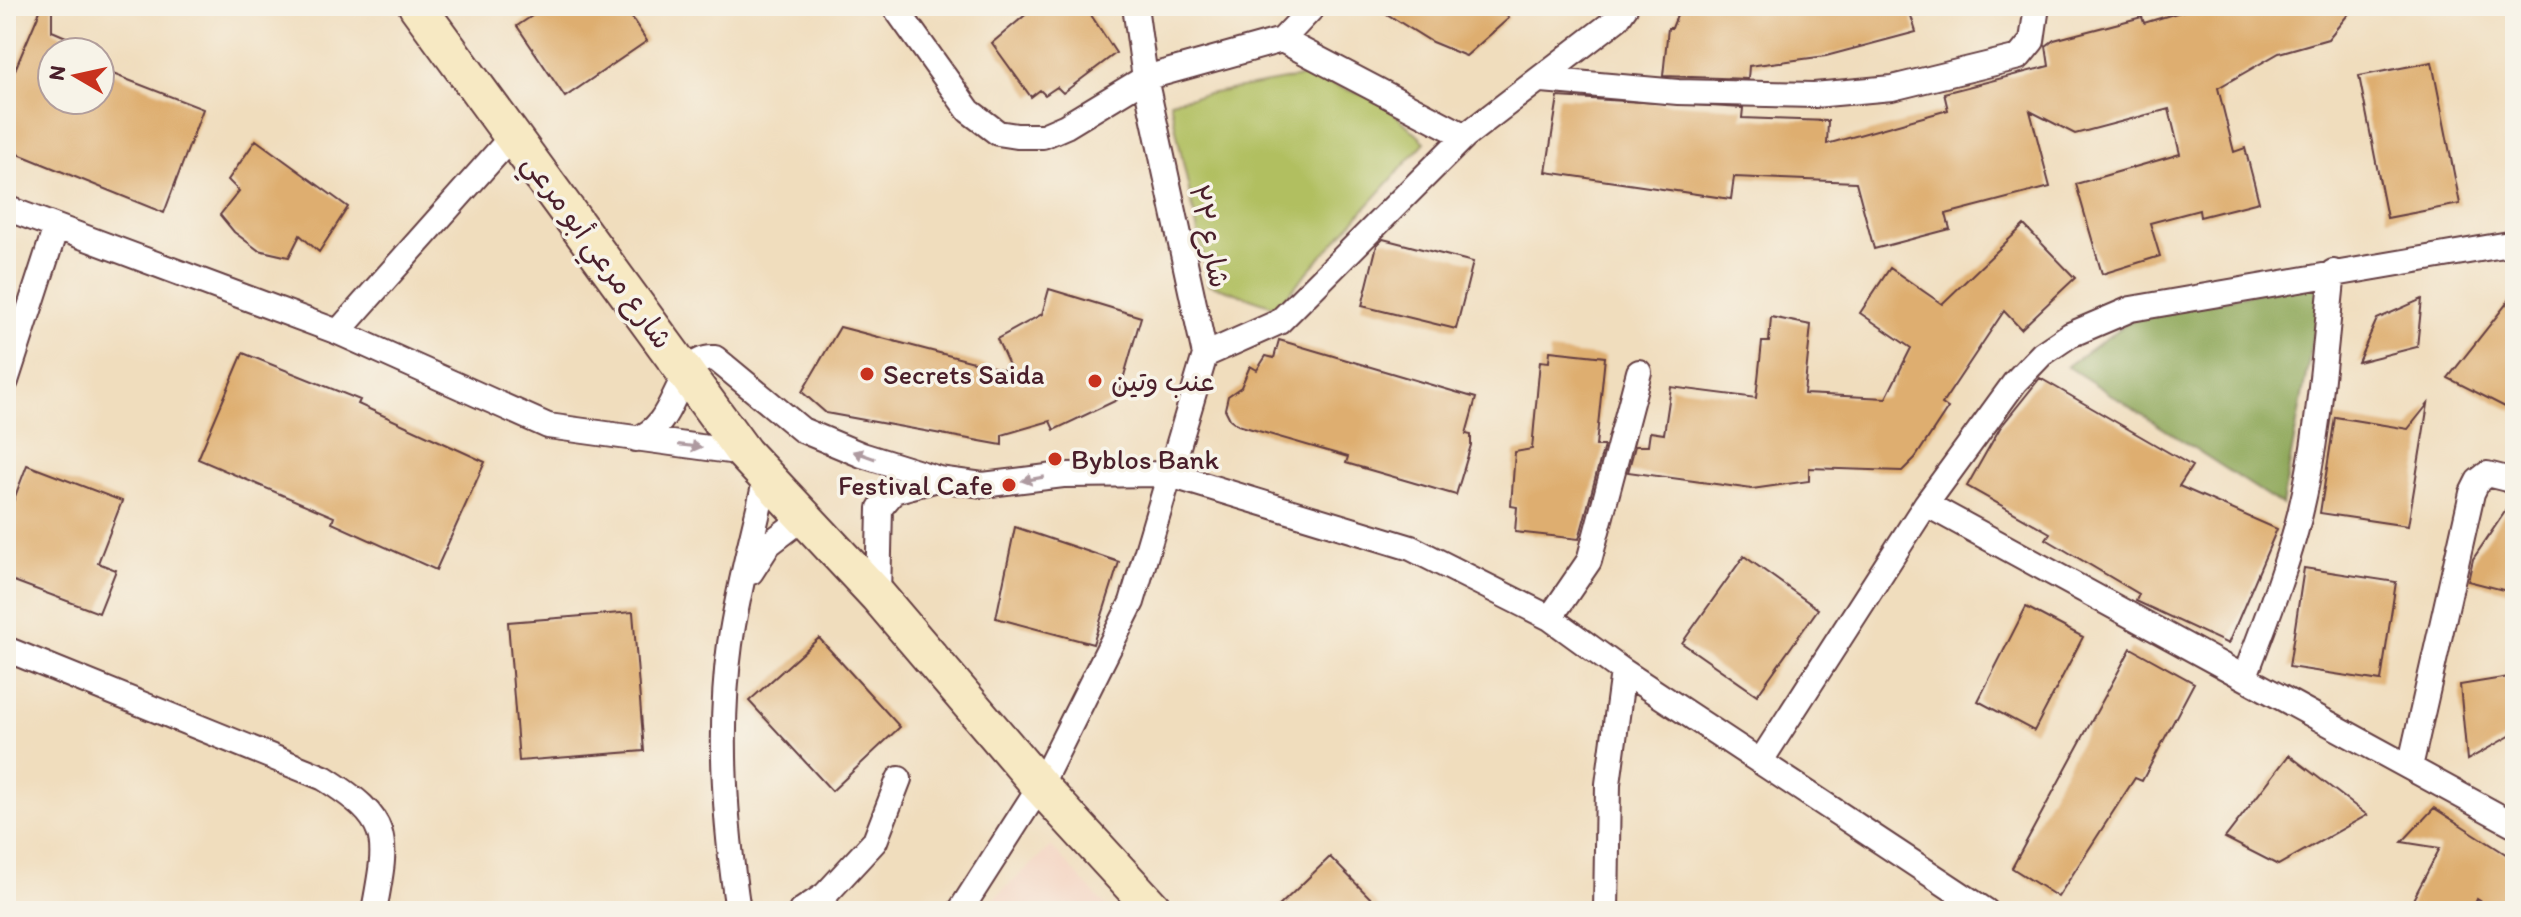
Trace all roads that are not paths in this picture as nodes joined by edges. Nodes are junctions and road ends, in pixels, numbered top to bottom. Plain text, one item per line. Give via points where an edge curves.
1 (417, 6) edge
2 (894, 6) edge
3 (1135, 6) edge
4 (1314, 6) edge
5 (1626, 6) edge
6 (2037, 6) edge
7 (1282, 40) junction
8 (1145, 78) junction
9 (1542, 80) junction
10 (514, 134) junction
11 (1465, 136) junction
12 (6, 208) edge
13 (56, 227) junction
14 (2515, 243) edge
15 (2333, 272) junction
16 (338, 332) junction
17 (1205, 355) junction
18 (685, 371) junction
19 (1639, 372) dead end
20 (6, 381) edge
21 (636, 439) junction
22 (1167, 474) junction
23 (938, 479) junction
24 (2515, 481) edge
25 (773, 485) junction
26 (1926, 504) junction
27 (762, 540) junction
28 (878, 596) junction
29 (1550, 618) junction
30 (6, 649) edge
31 (1623, 671) junction
32 (2245, 676) junction
33 (1762, 759) junction
34 (2410, 767) junction
35 (899, 779) dead end
36 (1040, 786) junction
37 (2515, 825) edge
38 (374, 911) edge
39 (738, 911) edge
40 (801, 911) edge
41 (960, 911) edge
42 (1155, 911) edge
43 (1606, 911) edge
44 (1986, 911) edge

1 - 10 main road, شارع مرعي أبو مرعي
2 - 8 street via 969,111 998,133 1043,136
3 - 8 street, شارع ٣٣
4 - 7 street
5 - 9 street
6 - 9 street via 2032,41 2019,57 1892,88 1814,95 1678,92
7 - 8 street
7 - 11 street
8 - 17 street, شارع ٣٣
9 - 11 street
10 - 16 street
10 - 18 main road, شارع مرعي أبو مرعي
11 - 17 street via 1279,322
12 - 13 street
13 - 16 street
13 - 20 street
14 - 15 street
15 - 26 street via 2131,309 2070,335 2015,382
15 - 32 street via 2313,448 2300,513
16 - 21 street via 548,426
17 - 22 street, شارع ٣٣
18 - 21 street via 660,424
23 -> 18 street via 802,430 715,358 705,357
18 - 25 main road, شارع مرعي أبو مرعي
19 - 29 street via 1589,561
21 -> 25 street
22 -> 23 street via 1063,475 983,485
22 - 29 street via 1411,548
22 - 36 street, شارع ٣٣ via 1132,602
23 - 28 street via 894,491 880,508
24 - 34 street via 2487,474 2472,493
25 - 27 street
25 - 27 street
25 - 28 main road, شارع مرعي أبو مرعي
26 - 32 street
26 - 33 street
27 - 39 street via 739,596 724,709 727,829
28 - 36 main road, شارع مرعي أبو مرعي
29 - 31 street
30 - 38 street via 324,778 354,797 380,828 382,864
31 - 33 street
31 - 43 street via 1608,784
32 - 34 street
33 - 44 street
34 - 37 street
35 - 40 street via 875,841 825,895
36 - 41 street, شارع ٣٣
36 - 42 main road, شارع مرعي أبو مرعي

